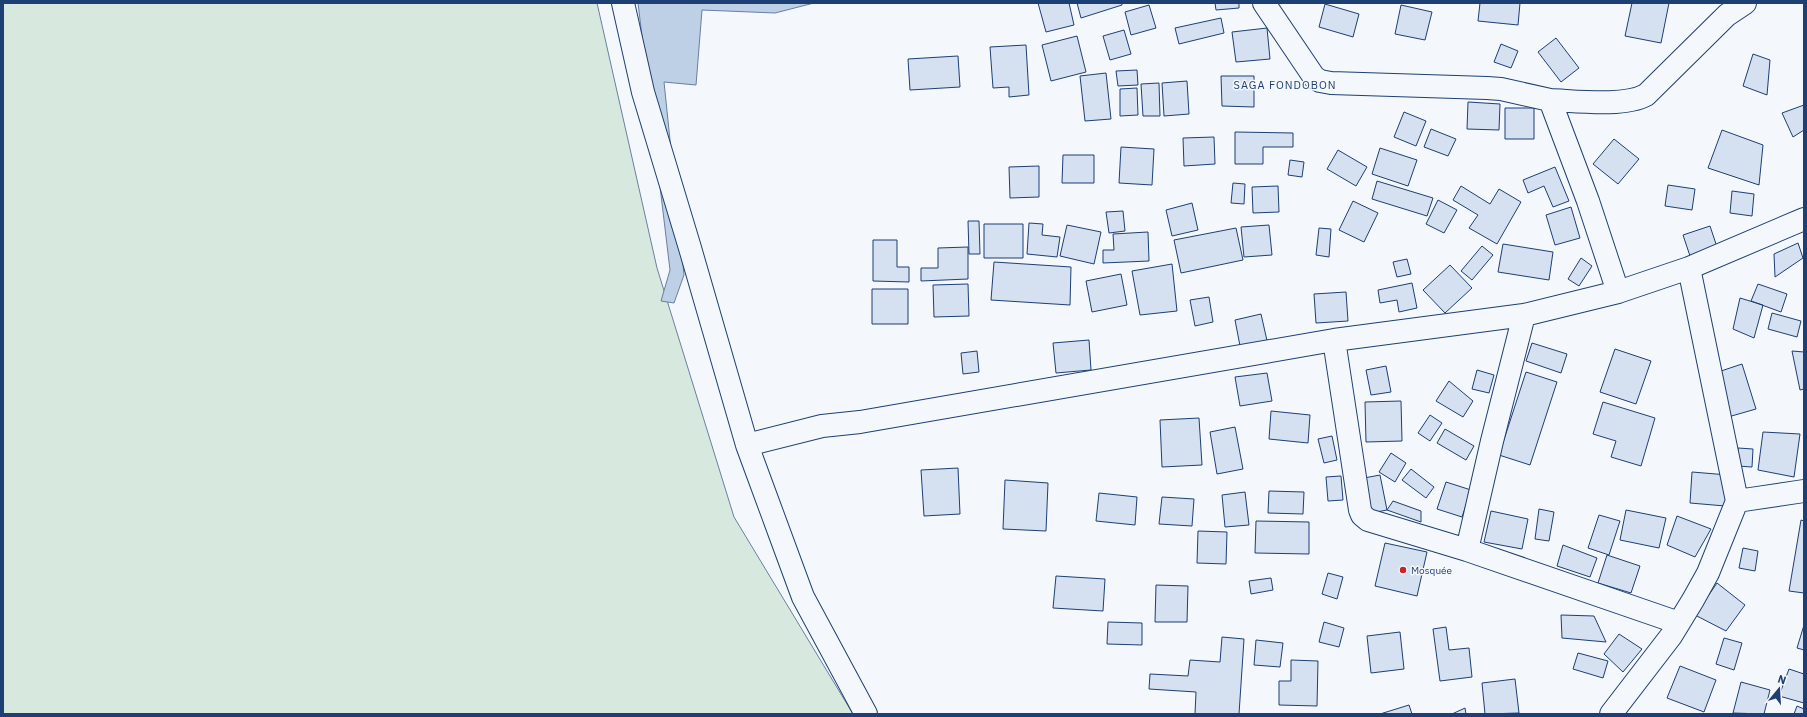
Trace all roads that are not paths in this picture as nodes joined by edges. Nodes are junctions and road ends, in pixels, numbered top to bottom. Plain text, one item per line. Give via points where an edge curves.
1 (623, 3) edge
2 (1264, 3) edge
3 (1742, 4) edge
4 (1550, 100) junction
5 (1804, 219) edge
6 (1689, 268) junction
7 (1618, 292) junction
8 (1524, 315) junction
9 (1334, 340) junction
10 (747, 445) junction
11 (1804, 491) edge
12 (1737, 501) junction
13 (1467, 550) junction
14 (1679, 623) junction
15 (866, 714) edge
16 (1611, 714) edge

1 - 10 street via 644,92
2 - 4 street via 1309,70 1325,83 1501,89
3 - 4 street via 1727,15 1646,95 1638,99 1609,102
4 - 7 street via 1588,201
5 - 6 street
6 - 7 street
6 - 12 street
7 - 8 street
8 - 9 street
8 - 13 street
9 - 10 street via 860,422 822,426
9 - 13 street via 1362,515 1368,520
10 - 15 street via 804,597
11 - 12 street
12 - 14 street via 1708,573
13 - 14 street
14 - 16 street

